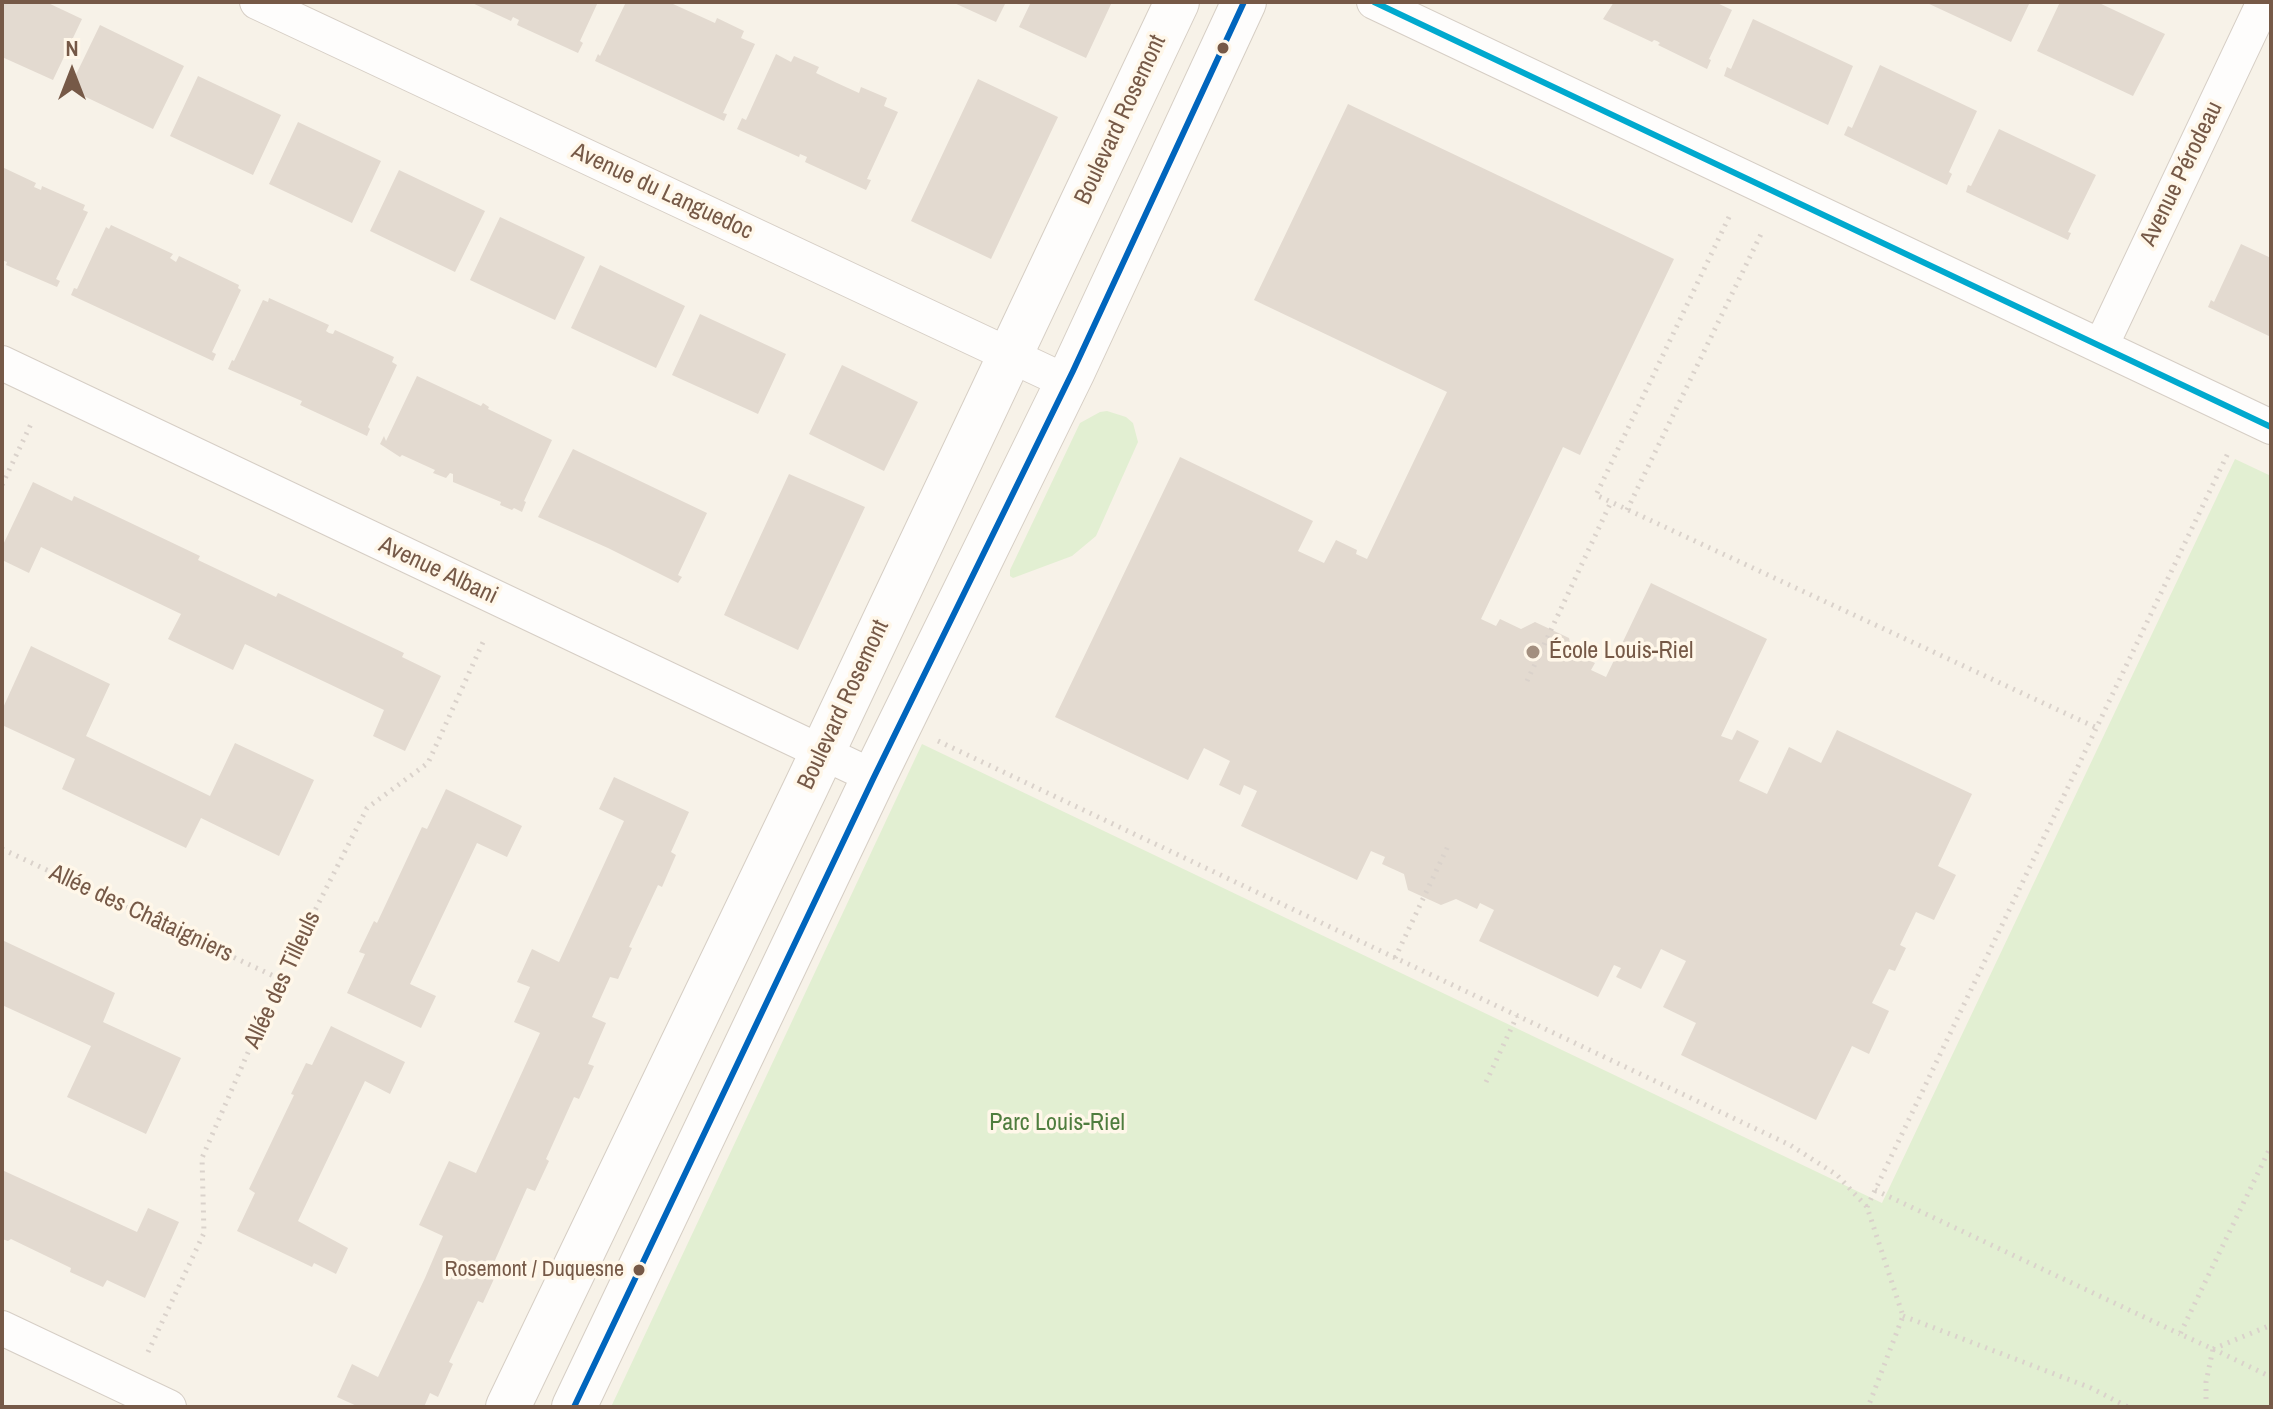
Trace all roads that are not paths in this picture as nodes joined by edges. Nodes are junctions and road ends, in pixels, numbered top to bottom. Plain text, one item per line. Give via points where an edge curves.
1 (257, 2) edge
2 (1177, 2) edge
3 (1244, 2) edge
4 (1374, 2) edge
5 (2264, 2) edge
6 (2101, 346) junction
7 (1010, 356) junction
8 (2, 363) edge
9 (1067, 382) junction
10 (2271, 427) edge
11 (822, 753) junction
12 (874, 777) junction
13 (2, 1328) edge
14 (169, 1407) edge
15 (508, 1407) edge
16 (574, 1407) edge

1 - 7 street, Avenue du Languedoc
2 - 7 main road, Boulevard Rosemont
3 - 9 main road
4 - 6 street
5 - 6 street, Avenue Pérodeau
6 - 10 street
7 - 9 street, Avenue du Languedoc
7 - 11 main road, Boulevard Rosemont
8 - 11 street, Avenue Albani
9 - 12 main road
11 - 12 street, Avenue Albani
11 - 15 main road, Boulevard Rosemont
12 - 16 main road
13 - 14 street

